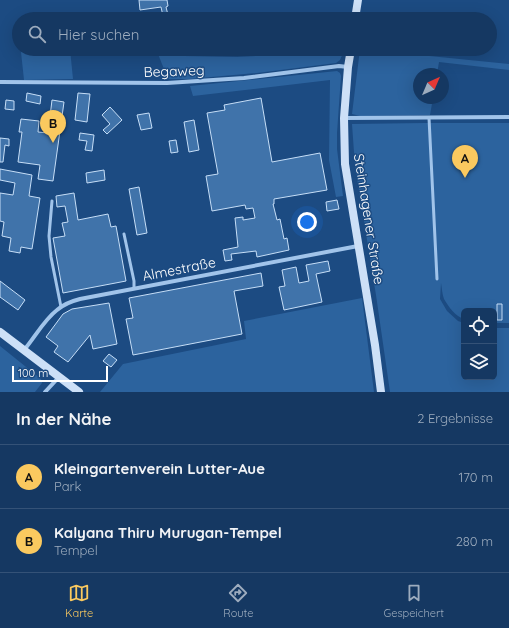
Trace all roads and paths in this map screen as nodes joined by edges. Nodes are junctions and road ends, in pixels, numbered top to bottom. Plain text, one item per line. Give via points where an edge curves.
1 (358, 0) edge
2 (356, 12) edge
3 (350, 56) edge
4 (348, 67) junction
5 (0, 82) edge
6 (509, 117) edge
7 (344, 118) junction
8 (429, 118) junction
9 (52, 201) dead end
10 (124, 234) dead end
11 (358, 246) junction
12 (437, 279) dead end
13 (134, 288) junction
14 (61, 307) junction
15 (0, 332) edge
16 (24, 350) junction
17 (59, 376) junction
18 (45, 392) edge
19 (79, 392) edge
20 (380, 392) edge

1 - 2 main road
3 - 4 main road, Steinhagener Straße
4 - 5 street, Begaweg via 167,83
4 - 7 main road, Steinhagener Straße
6 - 8 street
7 - 8 street
7 - 11 main road, Steinhagener Straße via 345,164
8 - 12 lane
9 - 14 lane via 49,236
10 - 13 lane
11 - 13 street, Almestraße
11 - 20 main road, Steinhagener Straße via 376,345
13 - 14 street, Almestraße via 80,299
14 - 16 street, Almestraße via 46,321
15 - 16 main road
16 - 17 main road
17 - 18 street
17 - 19 main road

